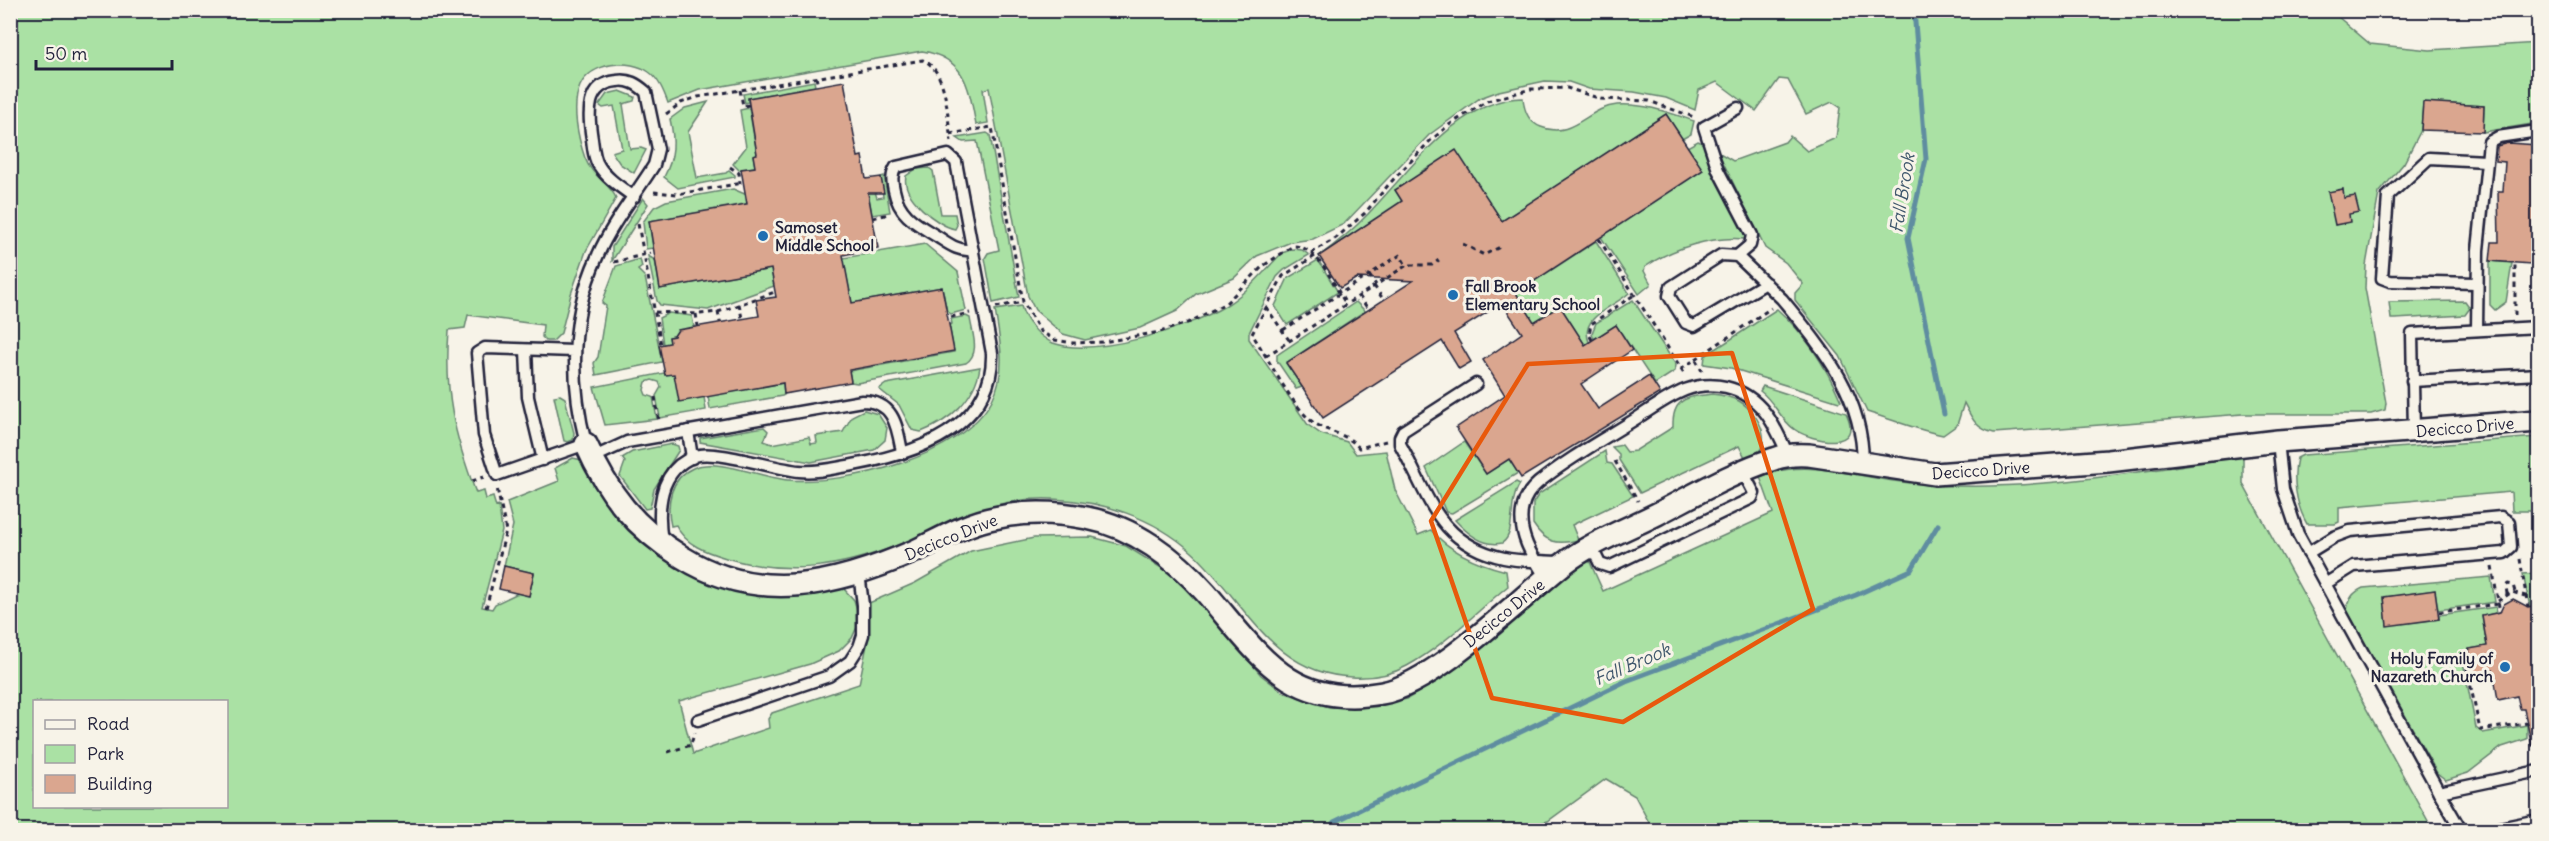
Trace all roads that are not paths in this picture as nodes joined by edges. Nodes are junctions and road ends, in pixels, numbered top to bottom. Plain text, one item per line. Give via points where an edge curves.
1 (1738, 108) dead end
2 (2538, 131) edge
3 (2486, 161) junction
4 (634, 197) junction
5 (973, 250) junction
6 (1737, 256) junction
7 (1766, 283) junction
8 (2476, 283) junction
9 (2536, 327) edge
10 (2477, 330) junction
11 (526, 350) junction
12 (574, 351) junction
13 (2538, 374) edge
14 (2412, 381) junction
15 (1476, 384) dead end
16 (2538, 420) edge
17 (688, 431) junction
18 (2414, 431) junction
19 (2278, 441) junction
20 (589, 451) junction
21 (902, 452) junction
22 (1788, 455) junction
23 (692, 458) junction
24 (543, 460) junction
25 (1863, 463) junction
26 (663, 545) junction
27 (2308, 553) junction
28 (1535, 560) junction
29 (1565, 562) junction
30 (859, 573) junction
31 (1546, 578) junction
32 (2325, 584) junction
33 (698, 720) road end
34 (2538, 771) edge
35 (2439, 792) junction
36 (2538, 820) edge
37 (2461, 831) edge
38 (2490, 831) edge

1 - 6 lane via 1707,123 1705,131 1715,163 1752,235 1750,245
2 - 3 lane via 2492,139 2488,142
3 - 8 lane
3 - 8 lane via 2429,158 2390,192 2386,204 2382,278
4 - 4 lane via 654,165 658,149 646,92 619,80 601,85 593,95 588,119 599,167
4 - 12 lane via 603,245 591,272
5 - 5 lane via 954,158 948,155 896,167 894,193 910,219 957,249
5 - 21 lane via 992,353 987,387 961,423 934,440
6 - 7 lane
6 - 7 lane via 1721,255 1671,287 1669,296 1686,323 1694,326
7 - 25 lane via 1826,353 1840,376 1860,425
8 - 10 lane
9 - 10 lane
10 - 14 lane via 2412,334
11 - 12 lane
11 - 24 lane via 528,397
11 - 24 lane via 478,350 480,410 497,475
12 - 20 lane via 577,410
13 - 14 lane
14 - 18 lane
15 - 28 lane via 1403,431 1400,444 1433,511 1448,531 1491,555
16 - 18 street, Decicco Drive
17 - 20 lane
17 - 21 lane via 871,401 892,414
17 - 23 lane
18 - 19 street, Decicco Drive
19 - 25 street, Decicco Drive via 2108,461 1942,474 1920,474
19 - 27 lane via 2286,504
20 - 24 lane
20 - 26 street, Decicco Drive via 615,496 641,528
21 - 23 lane via 872,462 801,472 707,455
22 - 25 street, Decicco Drive
22 - 28 lane via 1766,412 1749,397 1715,385 1684,390 1532,489 1521,519
22 - 29 street, Decicco Drive via 1743,472
23 - 26 lane via 677,467 662,490 659,516
26 - 30 street, Decicco Drive via 698,567 731,579 765,585 798,586
27 - 32 lane
27 - 32 lane via 2350,531 2501,517 2509,522 2511,547 2504,553 2354,566
28 - 29 lane
28 - 31 lane
29 - 31 street, Decicco Drive
30 - 31 street, Decicco Drive via 990,518 1048,514 1089,518 1147,542 1175,562 1204,590 1247,643 1283,676 1323,692 1355,695 1383,693 1415,682
30 - 33 lane via 862,635 860,647 850,661 829,676
32 - 35 lane
34 - 35 lane
35 - 37 lane
36 - 38 lane

